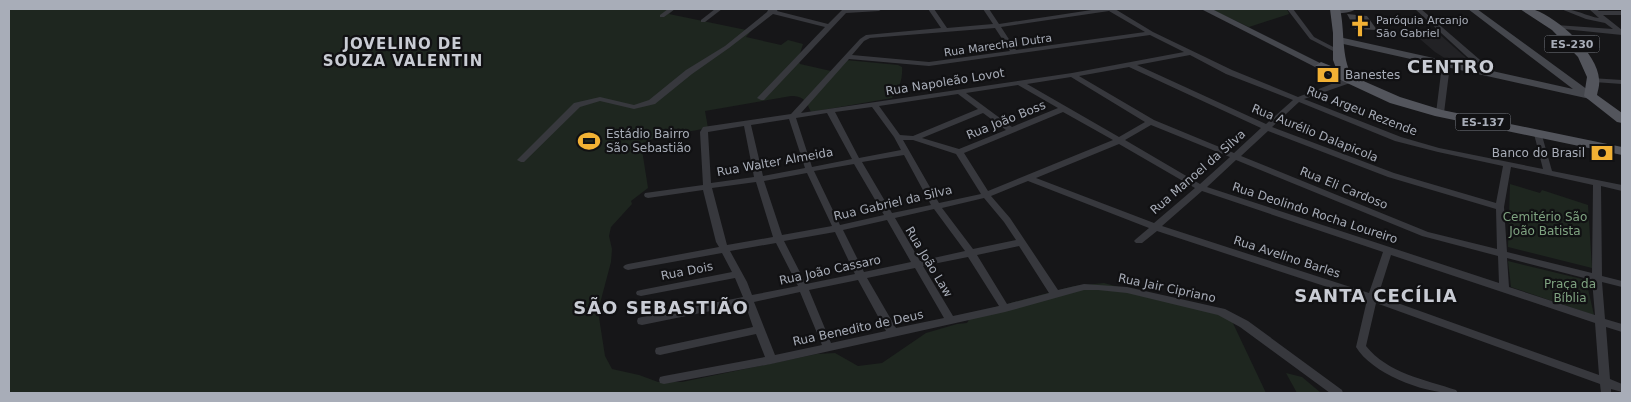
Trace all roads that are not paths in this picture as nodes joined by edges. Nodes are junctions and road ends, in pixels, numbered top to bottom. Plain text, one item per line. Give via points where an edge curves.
1 (672, 9) edge
2 (719, 9) edge
3 (770, 9) edge
4 (879, 9) edge
5 (931, 9) edge
6 (986, 9) edge
7 (1110, 9) edge
8 (1205, 9) edge
9 (1290, 9) edge
10 (1352, 9) edge
11 (1418, 9) edge
12 (1472, 9) edge
13 (1525, 9) edge
14 (1564, 9) edge
15 (845, 10) edge
16 (1335, 10) edge
17 (1595, 11) edge
18 (1622, 13) edge
19 (662, 16) dead end
20 (1607, 20) junction
21 (703, 21) dead end
22 (1554, 25) junction
23 (828, 26) junction
24 (998, 26) junction
25 (945, 30) junction
26 (1620, 31) edge
27 (1151, 33) junction
28 (1338, 49) junction
29 (1016, 53) junction
30 (1190, 53) junction
31 (848, 58) junction
32 (1129, 64) junction
33 (1446, 65) junction
34 (1321, 66) junction
35 (1072, 74) junction
36 (1491, 74) junction
37 (1349, 79) junction
38 (1594, 80) junction
39 (1018, 82) junction
40 (1622, 82) edge
41 (959, 91) junction
42 (761, 98) dead end
43 (1593, 98) junction
44 (1298, 99) junction
45 (874, 104) junction
46 (1063, 109) junction
47 (983, 110) junction
48 (830, 111) junction
49 (1440, 112) junction
50 (792, 118) junction
51 (1622, 118) edge
52 (1151, 122) junction
53 (747, 123) junction
54 (1266, 128) junction
55 (1011, 130) junction
56 (1538, 134) junction
57 (898, 137) junction
58 (914, 138) junction
59 (1118, 141) junction
60 (1622, 151) edge
61 (905, 152) junction
62 (958, 152) junction
63 (1235, 157) junction
64 (521, 160) dead end
65 (856, 160) junction
66 (1506, 164) junction
67 (809, 169) junction
68 (1548, 172) junction
69 (1029, 178) junction
70 (759, 179) junction
71 (1597, 182) junction
72 (707, 187) junction
73 (1200, 188) junction
74 (1622, 188) edge
75 (648, 195) dead end
76 (986, 195) junction
77 (936, 206) junction
78 (1500, 207) junction
79 (889, 218) junction
80 (1155, 226) junction
81 (838, 228) junction
82 (779, 240) junction
83 (1139, 241) dead end
84 (1022, 242) junction
85 (724, 248) junction
86 (1388, 250) junction
87 (971, 253) junction
88 (1503, 255) junction
89 (917, 265) junction
90 (628, 267) dead end
91 (738, 274) junction
92 (860, 275) junction
93 (1597, 278) junction
94 (1622, 284) edge
95 (1504, 288) junction
96 (804, 289) junction
97 (641, 293) dead end
98 (1056, 294) junction
99 (1372, 298) junction
100 (748, 300) junction
101 (1005, 308) junction
102 (950, 320) junction
103 (642, 321) dead end
104 (1600, 321) junction
105 (1622, 328) edge
106 (760, 329) junction
107 (894, 333) junction
108 (828, 347) junction
109 (660, 351) dead end
110 (772, 360) junction
111 (1382, 367) joint
112 (664, 380) dead end
113 (1605, 382) junction
114 (1622, 388) edge
115 (1338, 393) edge
116 (1452, 393) edge
117 (1606, 393) edge

1 - 19 street
2 - 21 street
3 - 23 street
3 - 64 street via 727,48 689,72 652,102 634,107 600,100 578,105
4 - 15 street
5 - 25 street
6 - 24 street
7 - 24 street
7 - 27 street, Rua Argeu Rezende
8 - 34 street
9 - 28 street via 1312,38
10 - 16 street
11 - 36 street
12 - 43 street
13 - 22 main road, ES-230
14 - 20 street via 1588,18
15 - 23 street
16 - 28 main road
17 - 18 street
17 - 20 street
20 - 26 street
22 - 26 street
22 - 38 main road, ES-230 via 1586,59
23 - 42 street
24 - 25 street
24 - 29 street
25 - 31 street via 872,35 862,40
27 - 29 street, Rua Marechal Dutra
27 - 30 street, Rua Argeu Rezende
28 - 33 street
28 - 34 main road
28 - 37 main road via 1340,66
29 - 31 street, Rua Marechal Dutra via 929,64
30 - 32 street, Rua Napoleão Lovot
30 - 44 street, Rua Argeu Rezende
31 - 50 street
32 - 35 street, Rua Napoleão Lovot
32 - 54 street, Rua Aurélio Dalapicola
33 - 36 street
33 - 49 street
34 - 37 main road, ES-137
35 - 39 street, Rua Napoleão Lovot
35 - 52 street, Rua Eli Cardoso
36 - 43 street
37 - 44 street, Rua Manoel da Silva
37 - 49 main road, ES-137 via 1395,100
38 - 40 street
38 - 43 main road
39 - 41 street, Rua Napoleão Lovot
39 - 46 street, Rua Deolindo Rocha Loureiro
41 - 45 street, Rua Napoleão Lovot
41 - 47 street
43 - 51 main road
44 - 54 street, Rua Manoel da Silva
44 - 66 street, Rua Argeu Rezende via 1398,139
45 - 48 street, Rua Napoleão Lovot
45 - 57 street
46 - 55 street, Rua João Boss
46 - 59 street, Rua Deolindo Rocha Loureiro
47 - 55 street
47 - 58 street
48 - 50 street, Rua Napoleão Lovot
48 - 65 street, Rua João Law
49 - 56 main road, ES-137
50 - 53 street, Rua Napoleão Lovot
50 - 67 street
52 - 59 street, Rua Gabriel da Silva
52 - 63 street, Rua Eli Cardoso
53 - 70 street
53 - 72 street, Rua Napoleão Lovot via 704,132
54 - 63 street, Rua Manoel da Silva
54 - 78 street, Rua Aurélio Dalapicola via 1391,175
55 - 62 street, Rua João Boss
56 - 60 main road, ES-137
56 - 68 street
57 - 58 street
57 - 61 street
58 - 62 street
59 - 69 street, Rua Gabriel da Silva
59 - 73 street, Rua Deolindo Rocha Loureiro
61 - 65 street, Rua Walter Almeida
61 - 77 street
62 - 76 street
63 - 73 street, Rua Manoel da Silva
63 - 88 street, Rua Eli Cardoso via 1425,234
65 - 67 street, Rua Walter Almeida
65 - 79 street, Rua João Law
66 - 68 street, Rua Argeu Rezende
66 - 78 street
67 - 70 street, Rua Walter Almeida
67 - 81 street
68 - 71 street, Rua Argeu Rezende
69 - 76 street, Rua Gabriel da Silva
69 - 80 street, Rua Avelino Barles
70 - 72 street, Rua Walter Almeida
70 - 82 street
71 - 74 street, Rua Argeu Rezende
71 - 93 street
72 - 75 street, Rua Walter Almeida
72 - 85 street
73 - 80 street, Rua Manoel da Silva
73 - 86 street, Rua Deolindo Rocha Loureiro
76 - 77 street, Rua Gabriel da Silva
76 - 84 street
77 - 79 street, Rua Gabriel da Silva
77 - 87 street
78 - 88 street
79 - 81 street, Rua Gabriel da Silva
79 - 89 street, Rua João Law
80 - 83 street, Rua Manoel da Silva
80 - 99 street, Rua Avelino Barles
81 - 82 street, Rua Gabriel da Silva
81 - 92 street
82 - 85 street, Rua Gabriel da Silva
82 - 96 street
84 - 87 street, Rua João Cassaro
84 - 98 street
85 - 90 street, Rua Gabriel da Silva
85 - 91 street
86 - 95 street, Rua Deolindo Rocha Loureiro
86 - 99 street
87 - 89 street, Rua João Cassaro
87 - 101 street
88 - 93 street, Rua Eli Cardoso
88 - 95 street
89 - 92 street, Rua João Cassaro
89 - 102 street, Rua João Law
91 - 97 street, Rua Dois
91 - 100 street
92 - 96 street, Rua João Cassaro
92 - 107 street
93 - 94 street, Rua Eli Cardoso
93 - 104 street
95 - 104 street, Rua Deolindo Rocha Loureiro
96 - 100 street, Rua João Cassaro
96 - 108 street
98 - 101 street, Rua Benedito de Deus
98 - 115 street, Rua Jair Cipriano via 1084,287 1127,290 1222,312 1244,324
99 - 111 street via 1361,348
99 - 113 street, Rua Avelino Barles
100 - 103 street, Rua João Cassaro
100 - 106 street
101 - 102 street, Rua Benedito de Deus
102 - 107 street, Rua Benedito de Deus
104 - 105 street, Rua Deolindo Rocha Loureiro
104 - 113 street
106 - 109 street
106 - 110 street
107 - 108 street, Rua Benedito de Deus
108 - 110 street, Rua Benedito de Deus
110 - 112 street, Rua Benedito de Deus
111 - 116 street
113 - 114 street, Rua Avelino Barles
113 - 117 street

